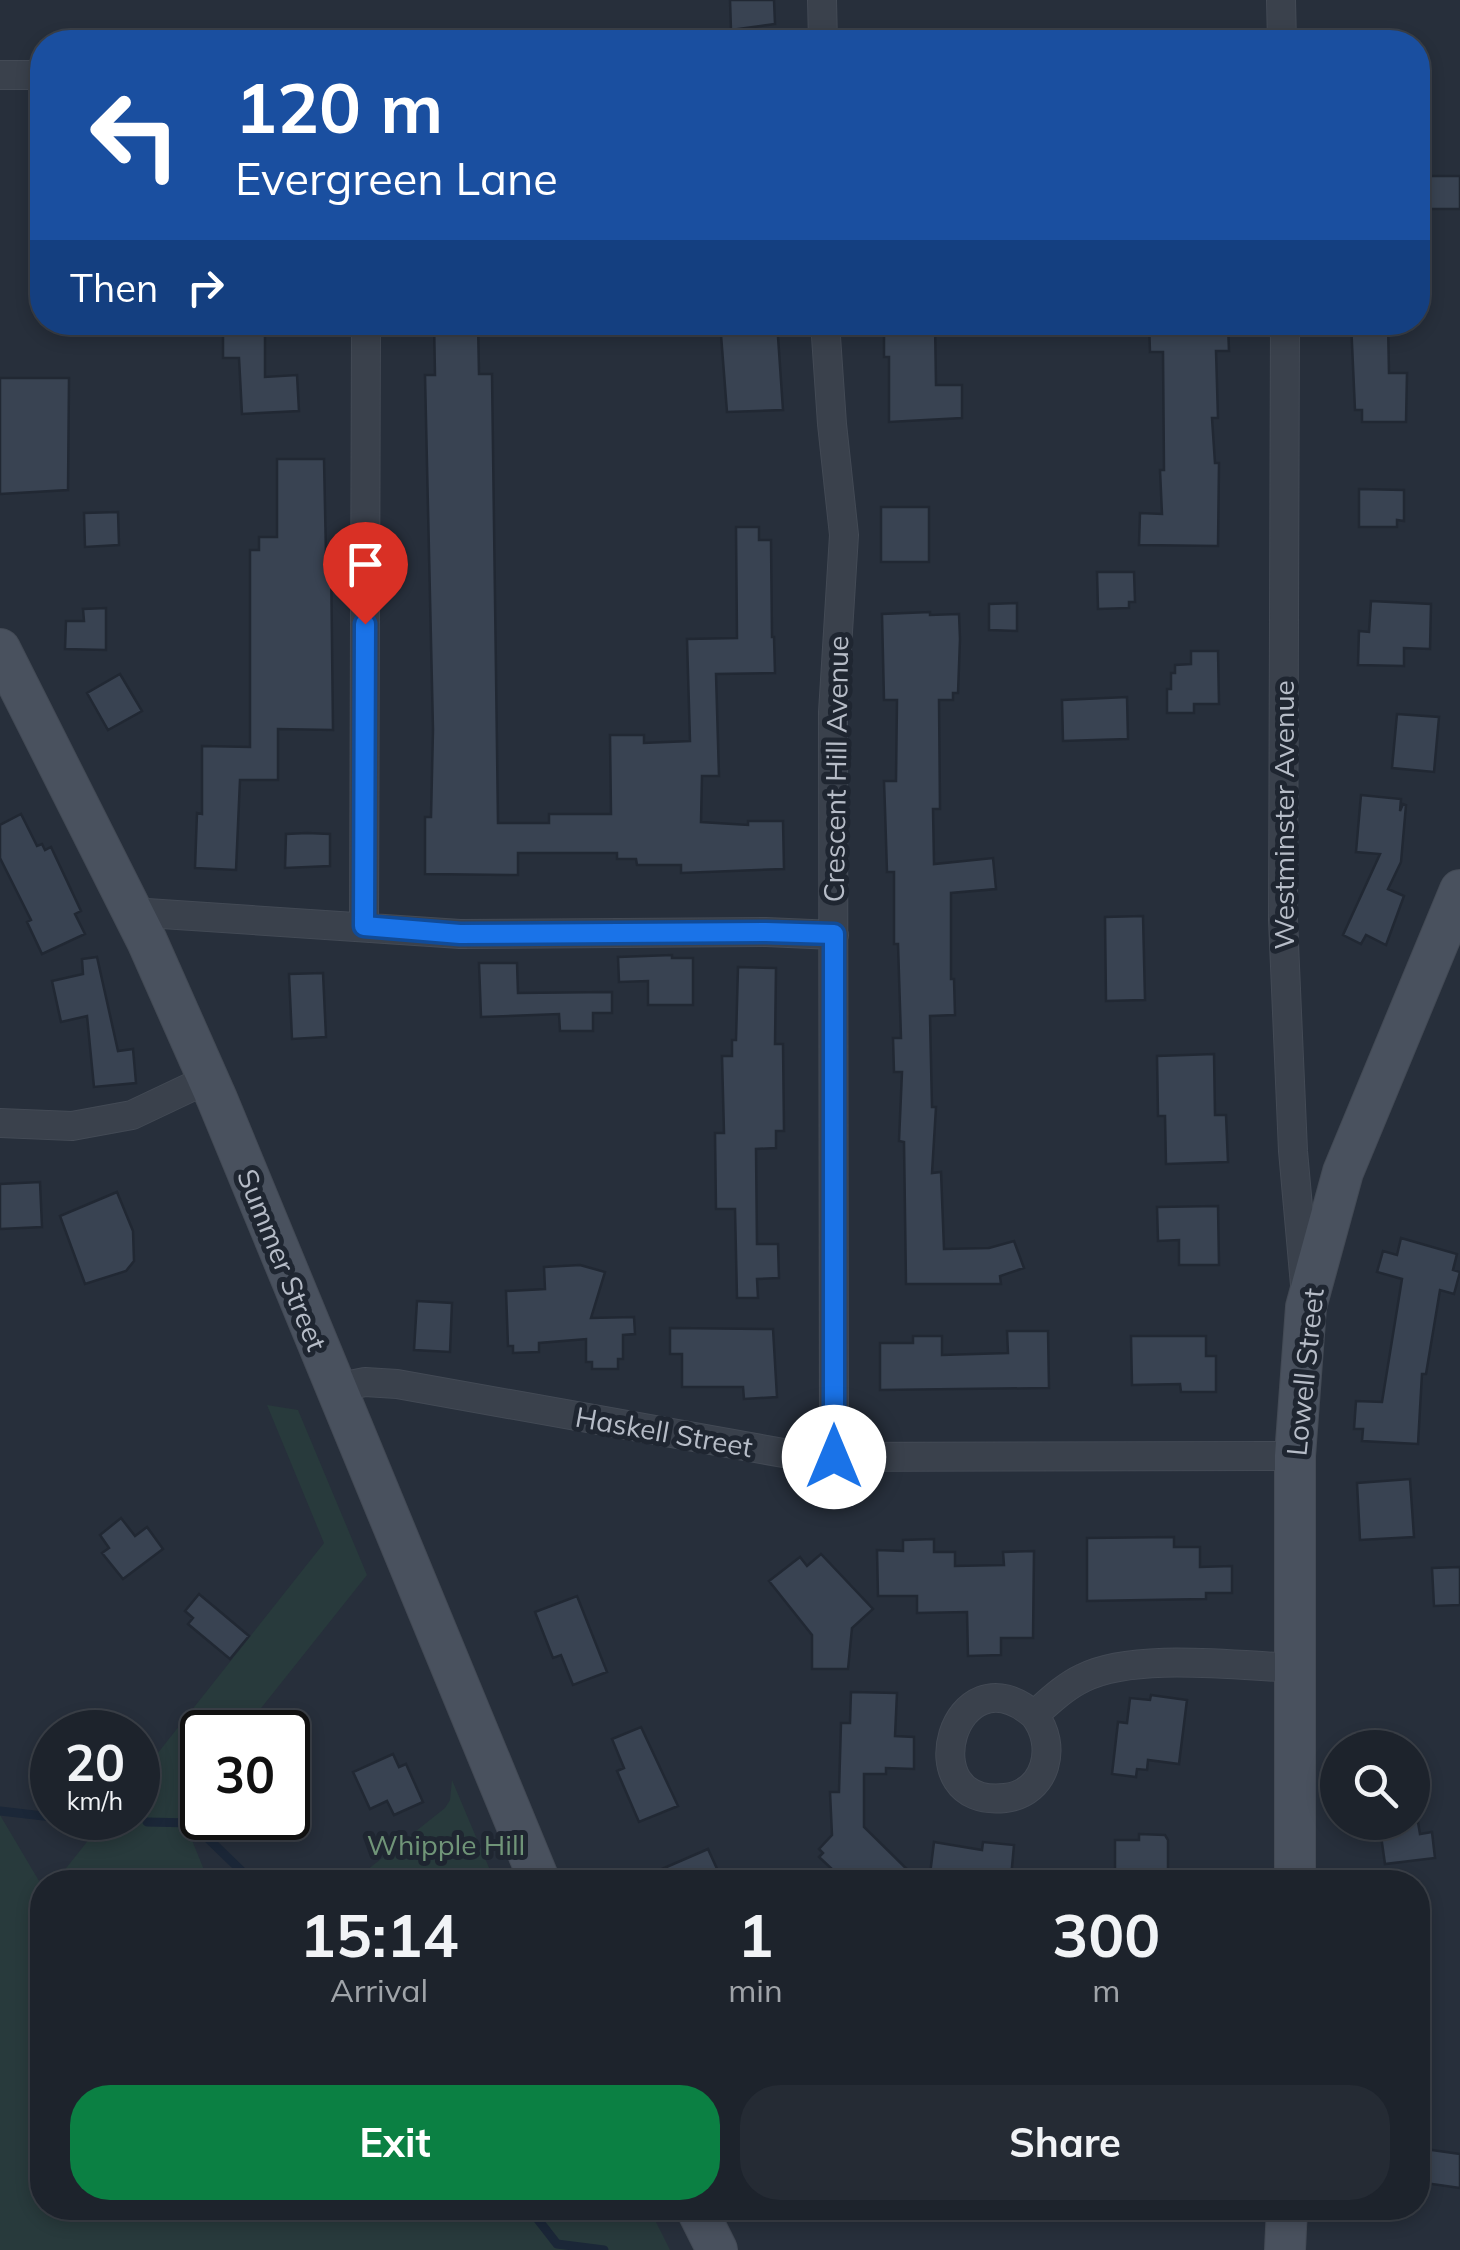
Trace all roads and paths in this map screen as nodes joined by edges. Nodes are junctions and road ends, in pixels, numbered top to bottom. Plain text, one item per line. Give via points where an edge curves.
1 (822, 0) edge
2 (1282, 0) edge
3 (823, 30) edge
4 (1282, 30) edge
5 (0, 75) edge
6 (30, 75) edge
7 (366, 335) edge
8 (826, 335) edge
9 (1286, 335) edge
10 (0, 649) edge
11 (1460, 890) edge
12 (132, 912) junction
13 (364, 926) junction
14 (834, 934) junction
15 (208, 1079) junction
16 (0, 1123) edge
17 (1306, 1306) junction
18 (336, 1388) junction
19 (1295, 1456) junction
20 (834, 1457) junction
21 (1297, 1668) junction
22 (1034, 1715) dead end
23 (535, 1870) edge
24 (1295, 1870) edge
25 (702, 2220) edge
26 (1286, 2220) edge
27 (717, 2250) edge
28 (1284, 2250) edge

1 - 3 street
2 - 4 street
5 - 6 street
7 - 13 street
8 - 14 street, Crescent Hill Avenue via 844,534 833,712
9 - 17 street, Westminster Avenue via 1283,920
10 - 12 main road, Summer Street
11 - 17 main road, Lowell Street via 1343,1172
12 - 13 street
12 - 15 main road, Summer Street
13 - 14 street via 460,934
14 - 20 street, Crescent Hill Avenue
15 - 16 street via 132,1115 72,1126
15 - 18 main road, Summer Street
17 - 19 main road, Lowell Street
18 - 20 street, Haskell Street via 397,1384
18 - 23 main road, Summer Street
19 - 20 street, Haskell Street
19 - 21 main road, Lowell Street
21 - 22 street via 1120,1666 1082,1678
21 - 24 main road, Lowell Street
25 - 27 main road
26 - 28 main road

